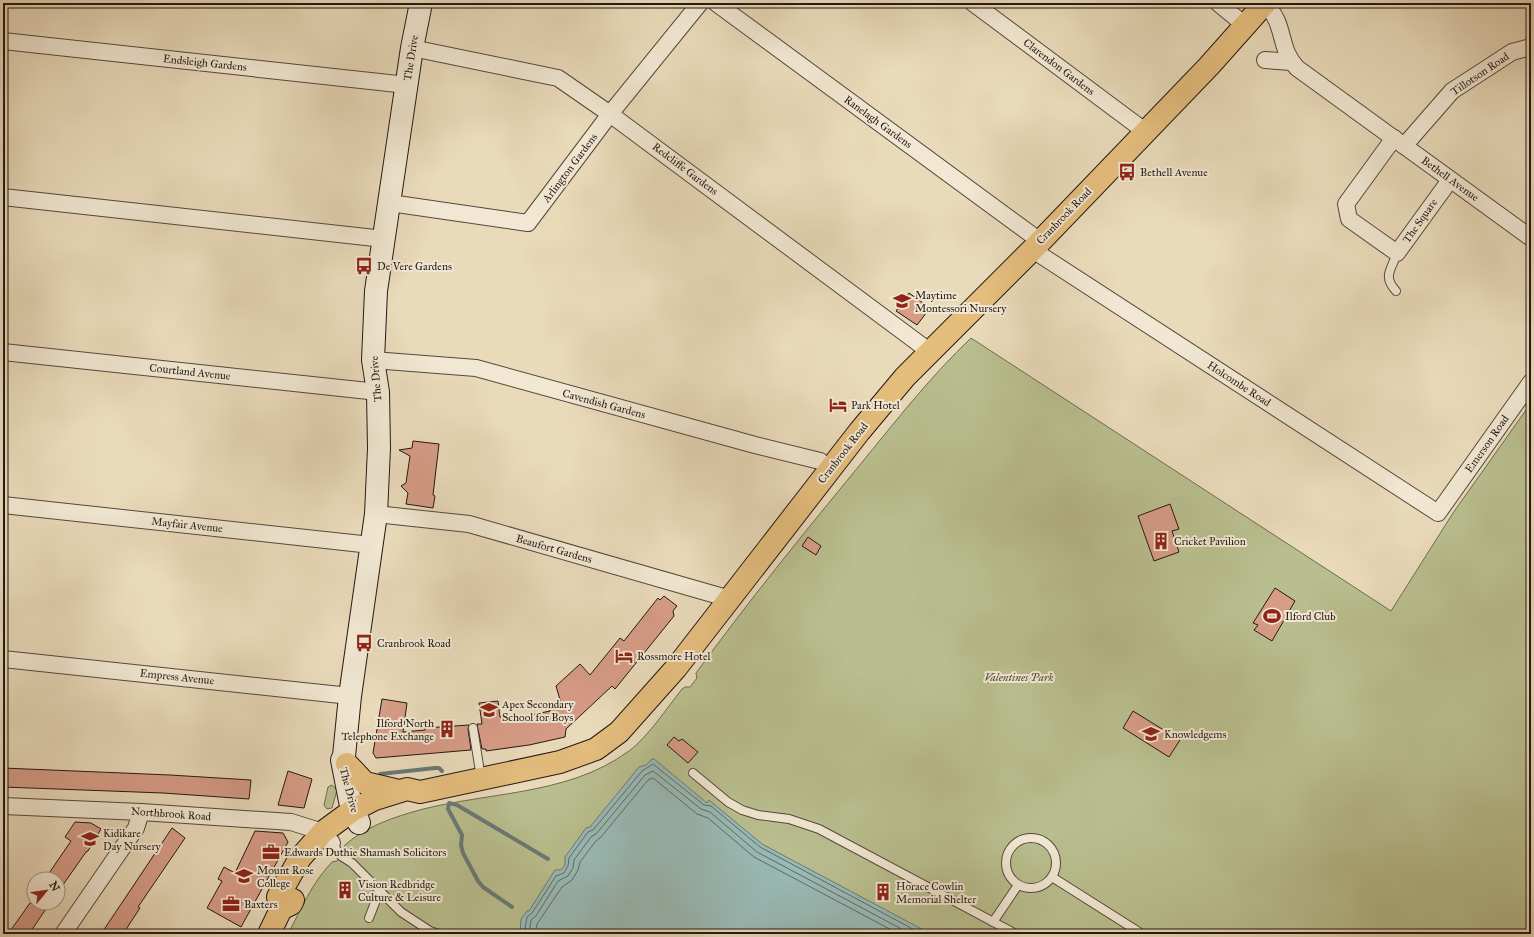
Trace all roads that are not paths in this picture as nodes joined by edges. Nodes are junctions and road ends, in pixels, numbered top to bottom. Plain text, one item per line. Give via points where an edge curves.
1 (421, 3) edge
2 (700, 3) edge
3 (716, 3) edge
4 (973, 3) edge
5 (1218, 3) edge
6 (1264, 3) edge
7 (1246, 26) junction
8 (3, 41) edge
9 (1531, 47) edge
10 (412, 48) junction
11 (1265, 60) dead end
12 (1292, 62) junction
13 (407, 85) junction
14 (610, 114) junction
15 (1146, 132) junction
16 (1399, 142) junction
17 (1450, 180) junction
18 (3, 197) edge
19 (390, 204) junction
20 (1531, 238) edge
21 (384, 239) junction
22 (1037, 244) junction
23 (1398, 254) junction
24 (1396, 291) dead end
25 (3, 352) edge
26 (929, 352) junction
27 (373, 360) junction
28 (1531, 382) edge
29 (378, 392) junction
30 (830, 469) junction
31 (3, 505) edge
32 (1443, 506) joint
33 (376, 514) junction
34 (371, 545) junction
35 (730, 599) junction
36 (3, 659) edge
37 (350, 696) junction
38 (473, 728) dead end
39 (346, 760) junction
40 (693, 773) dead end
41 (481, 779) junction
42 (410, 792) junction
43 (3, 806) edge
44 (141, 812) junction
45 (362, 813) junction
46 (327, 837) junction
47 (1052, 877) junction
48 (1018, 885) junction
49 (380, 890) junction
50 (369, 918) dead end
51 (993, 922) junction
52 (63, 934) edge
53 (269, 934) edge
54 (439, 934) edge
55 (1016, 934) edge
56 (1142, 934) edge

1 - 10 street, The Drive
2 - 14 street, Arlington Gardens
3 - 22 street, Ranelagh Gardens
4 - 15 street, Clarendon Gardens
5 - 7 street
6 - 7 main road, Cranbrook Road
6 - 12 street, Bethell Avenue via 1272,10 1280,24 1284,47
7 - 15 main road, Cranbrook Road
8 - 13 street, Endsleigh Gardens
9 - 16 street, Tillotson Road via 1512,52 1452,91
10 - 13 street, The Drive
10 - 14 street, Redcliffe Gardens via 558,78
11 - 12 street
12 - 16 street, Bethell Avenue
13 - 19 street, The Drive
14 - 19 street, Arlington Gardens via 528,224
14 - 26 street, Redcliffe Gardens
15 - 22 main road, Cranbrook Road
16 - 17 street, Bethell Avenue
16 - 23 street, The Square via 1346,204 1349,219
17 - 20 street, Bethell Avenue
17 - 23 street, The Square
18 - 21 street
19 - 21 street, The Drive
21 - 27 street, The Drive via 376,291
22 - 26 main road, Cranbrook Road
22 - 32 street, Holcombe Road via 1042,256 1438,513
23 - 24 lane via 1388,275 1390,284
25 - 29 street, Courtland Avenue
26 - 30 main road, Cranbrook Road via 873,414
27 - 29 street, The Drive
27 - 30 street, Cavendish Gardens via 476,368 820,461
28 - 32 street, Emerson Road
29 - 33 street, The Drive
30 - 35 main road, Cranbrook Road
31 - 34 street, Mayfair Avenue
33 - 34 street, The Drive
33 - 35 street, Beaufort Gardens via 469,524
34 - 37 street, The Drive
35 - 41 main road, Cranbrook Road via 676,668 619,732 596,749 560,762
36 - 37 street, Empress Avenue
37 - 39 street, The Drive
38 - 41 lane
39 - 42 main road via 365,783
39 - 45 street, The Drive
40 - 51 lane via 728,802 742,810 789,819 819,829
41 - 42 main road, Cranbrook Road
42 - 45 main road, Cranbrook Road
43 - 44 street, Northbrook Road
44 - 46 street, Northbrook Road via 291,822
44 - 52 street via 136,828
45 - 46 main road, Cranbrook Road
46 - 49 lane via 341,856
46 - 53 main road, Cranbrook Road via 291,904 281,909
47 - 48 lane via 1040,887 1033,889
47 - 48 lane via 1056,861 1050,846 1035,838 1027,838 1012,846 1005,860 1008,875
47 - 56 lane
48 - 51 lane
49 - 50 lane
49 - 54 lane via 401,912
51 - 55 lane

